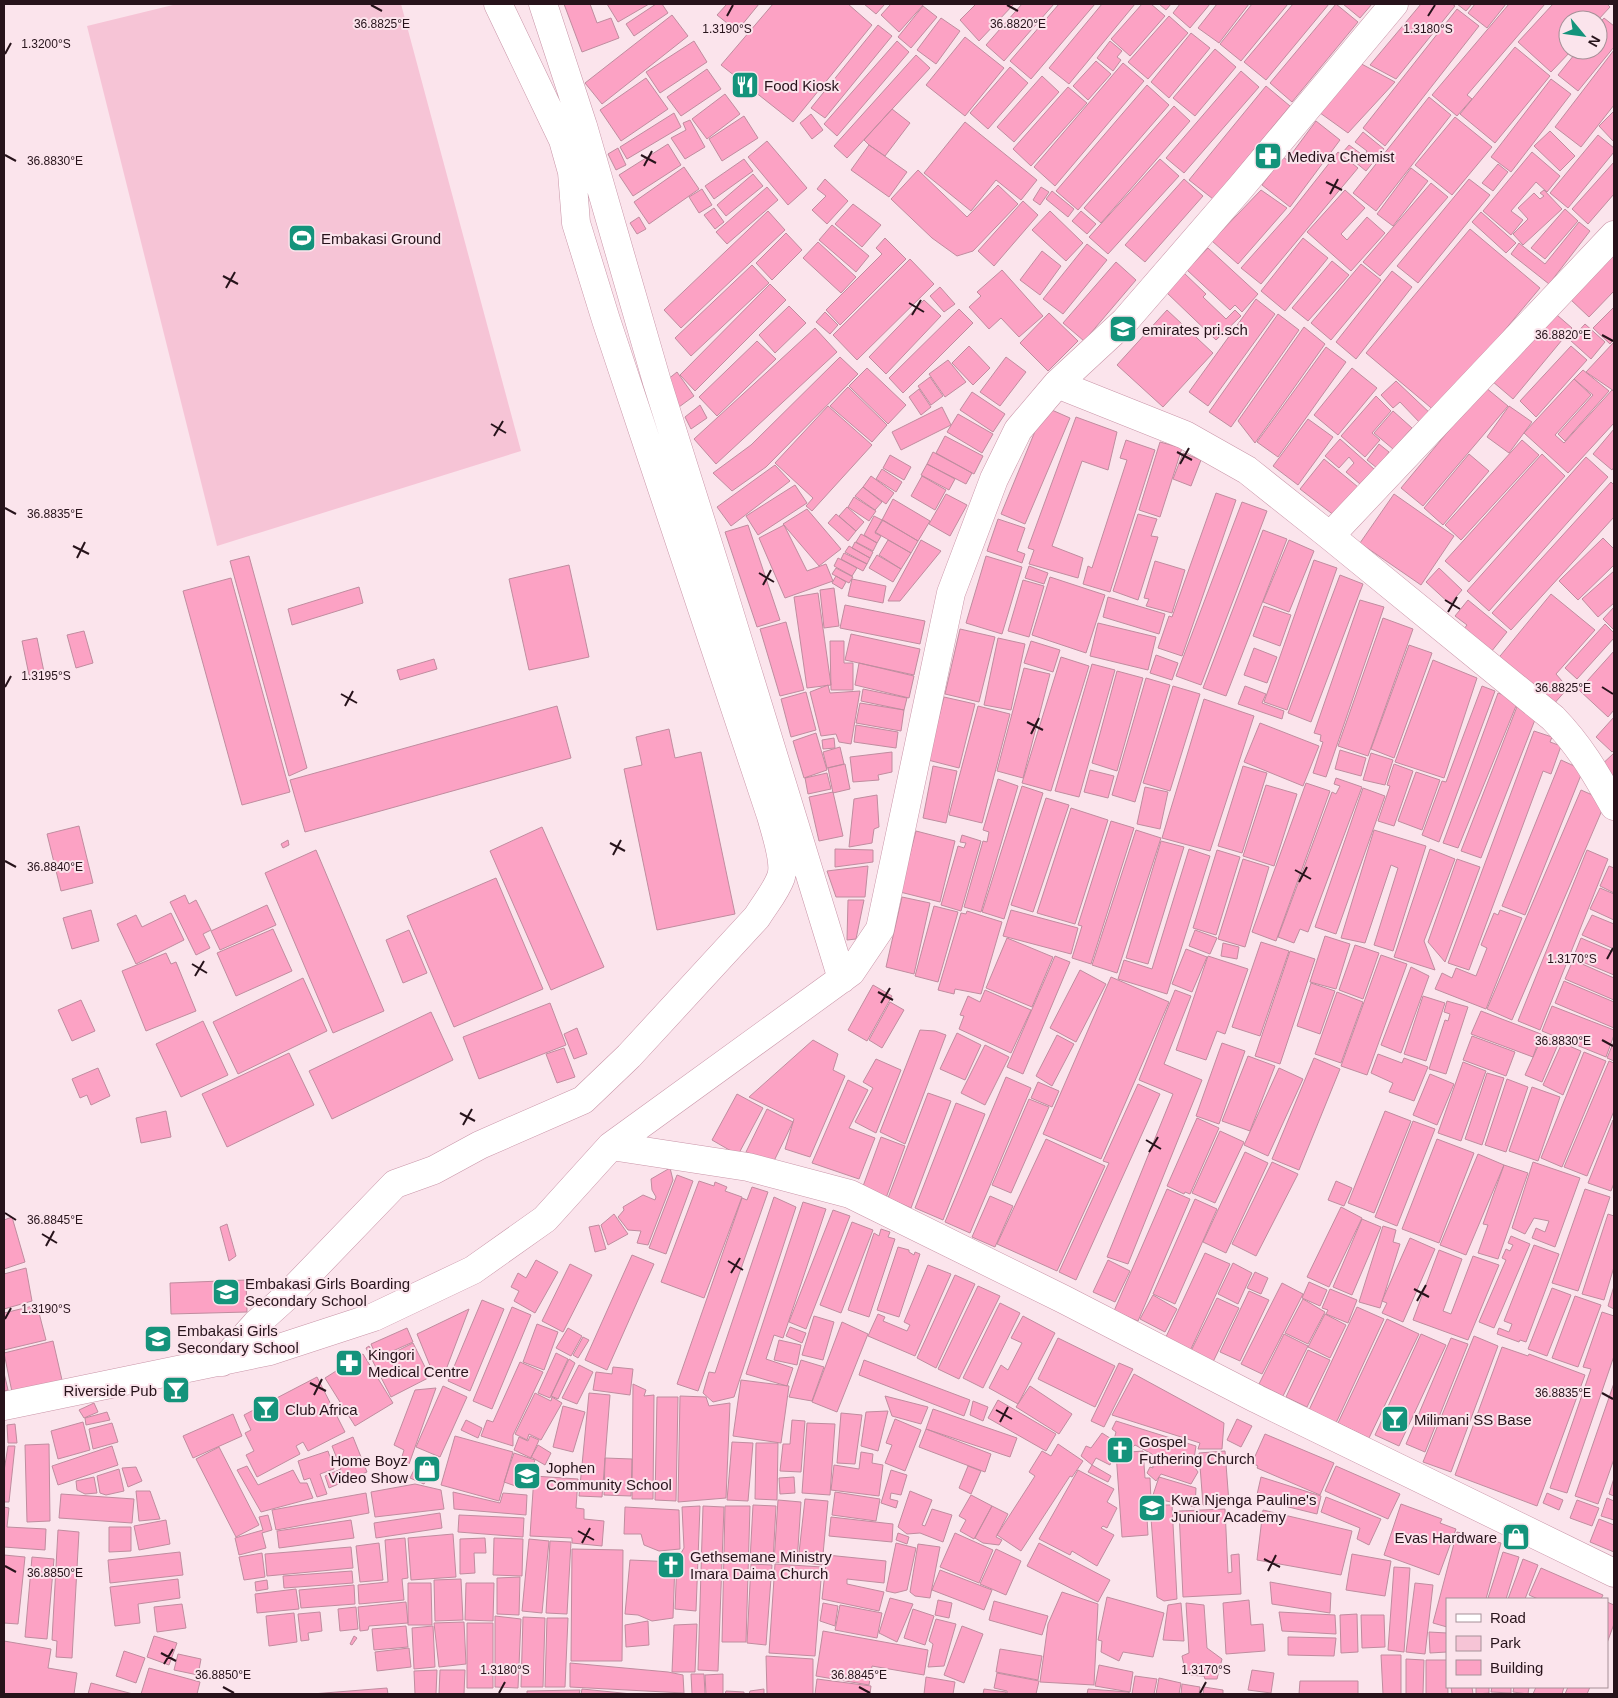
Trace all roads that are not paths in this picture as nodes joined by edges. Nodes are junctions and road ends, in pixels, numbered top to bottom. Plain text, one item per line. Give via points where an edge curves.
1 (498, 4) edge
2 (543, 4) edge
3 (1394, 4) edge
4 (1614, 235) edge
5 (1057, 384) junction
6 (1330, 536) junction
7 (1614, 806) edge
8 (842, 979) junction
9 (611, 1146) junction
10 (222, 1362) junction
11 (4, 1406) edge
12 (1614, 1573) edge

1 - 10 street via 563,140 572,172 576,223 771,816 780,848 782,875 757,917 630,1056 590,1094 434,1170 395,1184
2 - 8 street
3 - 5 street via 1126,321
4 - 6 street
5 - 6 street via 1185,434 1247,470
5 - 8 street via 1018,430 994,479 951,593 880,929 851,972
6 - 7 street via 1553,718 1574,740
8 - 9 street
9 - 10 street via 545,1219 473,1270 374,1317 270,1351
9 - 12 street via 748,1167 850,1194 1257,1399
10 - 11 street

